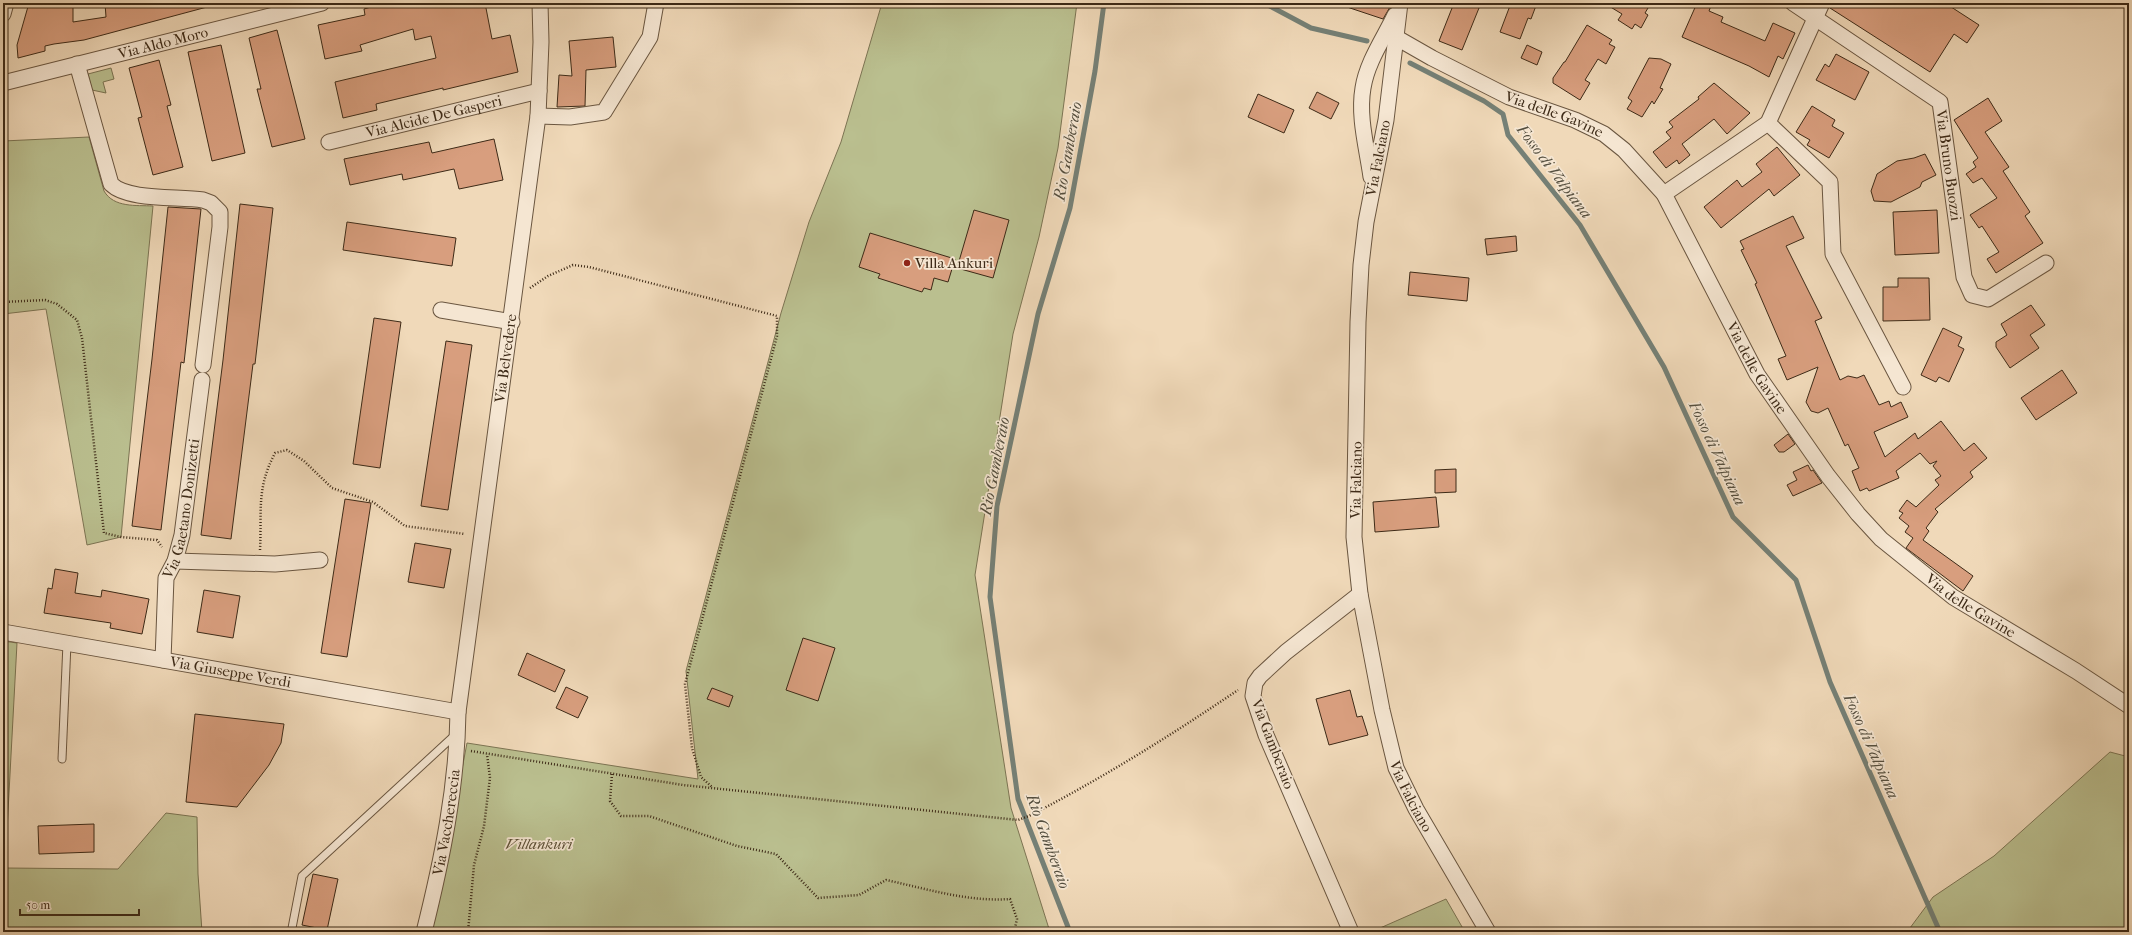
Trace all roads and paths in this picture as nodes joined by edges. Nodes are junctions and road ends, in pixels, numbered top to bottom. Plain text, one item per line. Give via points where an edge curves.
1 (6, 3) edge
2 (322, 3) edge
3 (540, 3) edge
4 (656, 3) edge
5 (1793, 3) edge
6 (1822, 3) edge
7 (1399, 5) edge
8 (3, 14) edge
9 (1814, 18) junction
10 (1397, 38) junction
11 (77, 64) junction
12 (3, 83) edge
13 (540, 91) junction
14 (538, 116) junction
15 (1768, 123) junction
16 (329, 142) dead end
17 (1373, 186) junction
18 (1664, 194) junction
19 (2046, 263) dead end
20 (524, 293) dead end
21 (3, 302) edge
22 (441, 310) dead end
23 (512, 322) junction
24 (1903, 387) dead end
25 (466, 528) dead end
26 (320, 560) dead end
27 (174, 561) junction
28 (249, 563) junction
29 (1360, 594) junction
30 (3, 632) edge
31 (67, 643) junction
32 (163, 660) junction
33 (1260, 676) junction
34 (2129, 706) edge
35 (458, 712) junction
36 (458, 733) junction
37 (457, 749) junction
38 (487, 754) junction
39 (62, 758) dead end
40 (612, 774) junction
41 (712, 787) junction
42 (292, 928) dead end
43 (424, 932) edge
44 (468, 932) edge
45 (1014, 932) edge
46 (1351, 932) edge
47 (1488, 932) edge

1 - 8 street
2 - 11 street, Via Aldo Moro
3 - 13 street, Via Belvedere
4 - 14 street via 650,37 604,112 570,117
5 - 9 street, Via Bruno Buozzi
6 - 9 street
7 - 10 street, Via Falciano
7 - 17 street via 1368,70 1363,89 1363,124
9 - 15 street
9 - 19 street, Via Bruno Buozzi via 1940,102 1964,276 1972,295 1988,299
10 - 17 street, Via Falciano via 1386,120
10 - 18 street, Via delle Gavine via 1509,97 1575,120 1604,134 1624,150
11 - 12 street, Via Aldo Moro
11 - 27 street, Via Gaetano Donizetti via 111,184 130,194 203,200 211,203 220,212 182,535
13 - 14 street, Via Belvedere
13 - 16 street, Via Alcide De Gasperi
14 - 23 street, Via Belvedere
15 - 18 street
15 - 24 street via 1830,182 1833,254
17 - 29 street, Via Falciano via 1361,264 1358,322 1354,537
18 - 34 street, Via delle Gavine via 1756,374 1858,514 1898,554 1953,596
20 - 41 path via 548,276 573,265 777,316 777,336 685,684 692,748 701,777
21 - 27 path via 45,300 57,304 77,320 82,338 104,533 157,540
22 - 23 street
23 - 35 street, Via Belvedere
25 - 28 path via 465,535 405,526 373,502 332,488 304,461 287,450 275,452 263,480 260,555
26 - 28 street via 299,563
27 - 28 street
27 - 32 street, Via Gaetano Donizetti via 166,578
29 - 33 street, Via Gamberaio via 1286,652
29 - 47 street, Via Falciano via 1396,768 1416,809
30 - 31 street, Via Giuseppe Verdi
31 - 32 street, Via Giuseppe Verdi
31 - 39 lane
32 - 35 street, Via Giuseppe Verdi
33 - 41 path via 1096,780 1018,820
33 - 46 street, Via Gamberaio via 1254,683 1253,696 1259,716
35 - 36 street, Via Vacchereccia
36 - 37 street, Via Vacchereccia
36 - 42 lane via 302,876
37 - 38 path
37 - 43 street, Via Vacchereccia via 455,777 440,866
38 - 40 path
38 - 44 path via 490,778 484,826 474,865
40 - 41 path
40 - 45 path via 610,801 621,816 649,816 737,846 776,854 818,898 859,895 886,880 950,896 989,900 1010,899 1017,919

